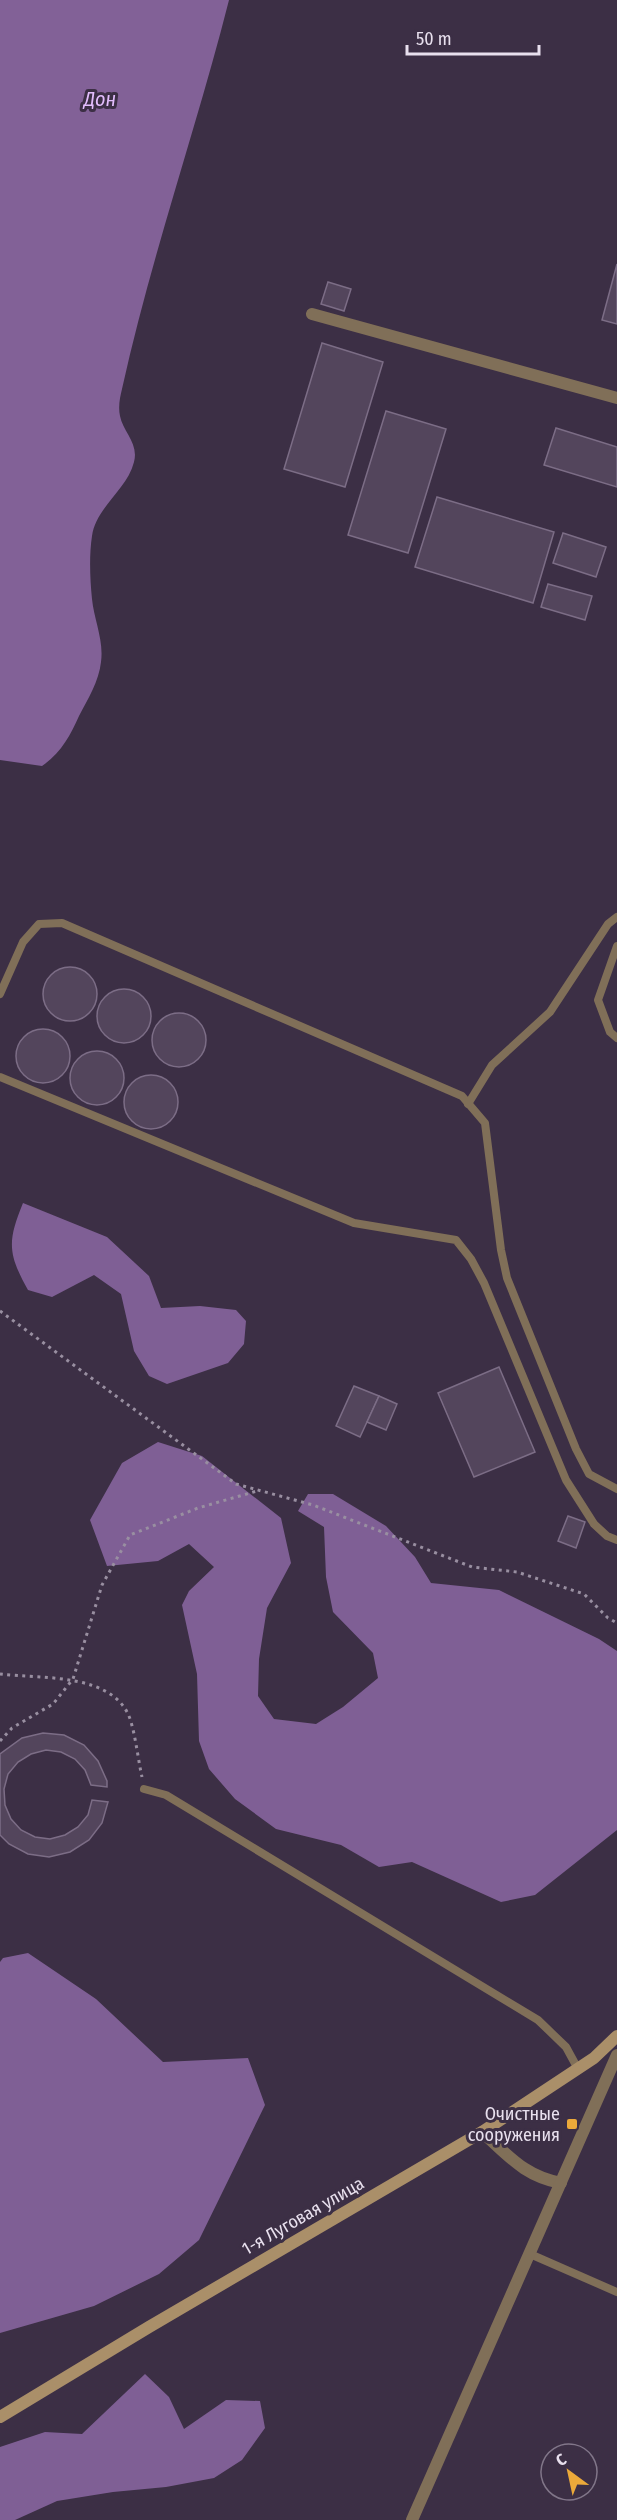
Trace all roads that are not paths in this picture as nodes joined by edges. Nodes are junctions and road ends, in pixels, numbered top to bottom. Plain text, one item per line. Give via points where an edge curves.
1 (312, 314) dead end
2 (617, 398) edge
3 (617, 917) edge
4 (617, 946) edge
5 (0, 994) edge
6 (617, 1038) edge
7 (0, 1077) edge
8 (468, 1104) junction
9 (617, 1489) edge
10 (617, 1540) edge
11 (144, 1789) road end
12 (617, 2036) edge
13 (617, 2055) edge
14 (578, 2069) junction
15 (482, 2132) junction
16 (561, 2183) junction
17 (530, 2254) junction
18 (617, 2292) edge
19 (0, 2416) edge
20 (412, 2520) edge

1 - 2 street
3 - 8 lane via 608,924 550,1012 492,1065
4 - 6 lane via 598,1000 610,1032
5 - 8 lane via 23,942 39,924 62,923 462,1096
7 - 10 lane via 354,1223 456,1240 484,1283 566,1480 594,1524
8 - 9 lane via 485,1123 507,1278 589,1474
11 - 14 lane via 166,1796 538,2020 566,2046
12 - 14 main road, 1-я Луговая улица
13 - 16 street
14 - 15 main road, 1-я Луговая улица
15 - 16 street via 526,2171
15 - 19 main road, 1-я Луговая улица
16 - 17 street
17 - 18 lane
17 - 20 street

